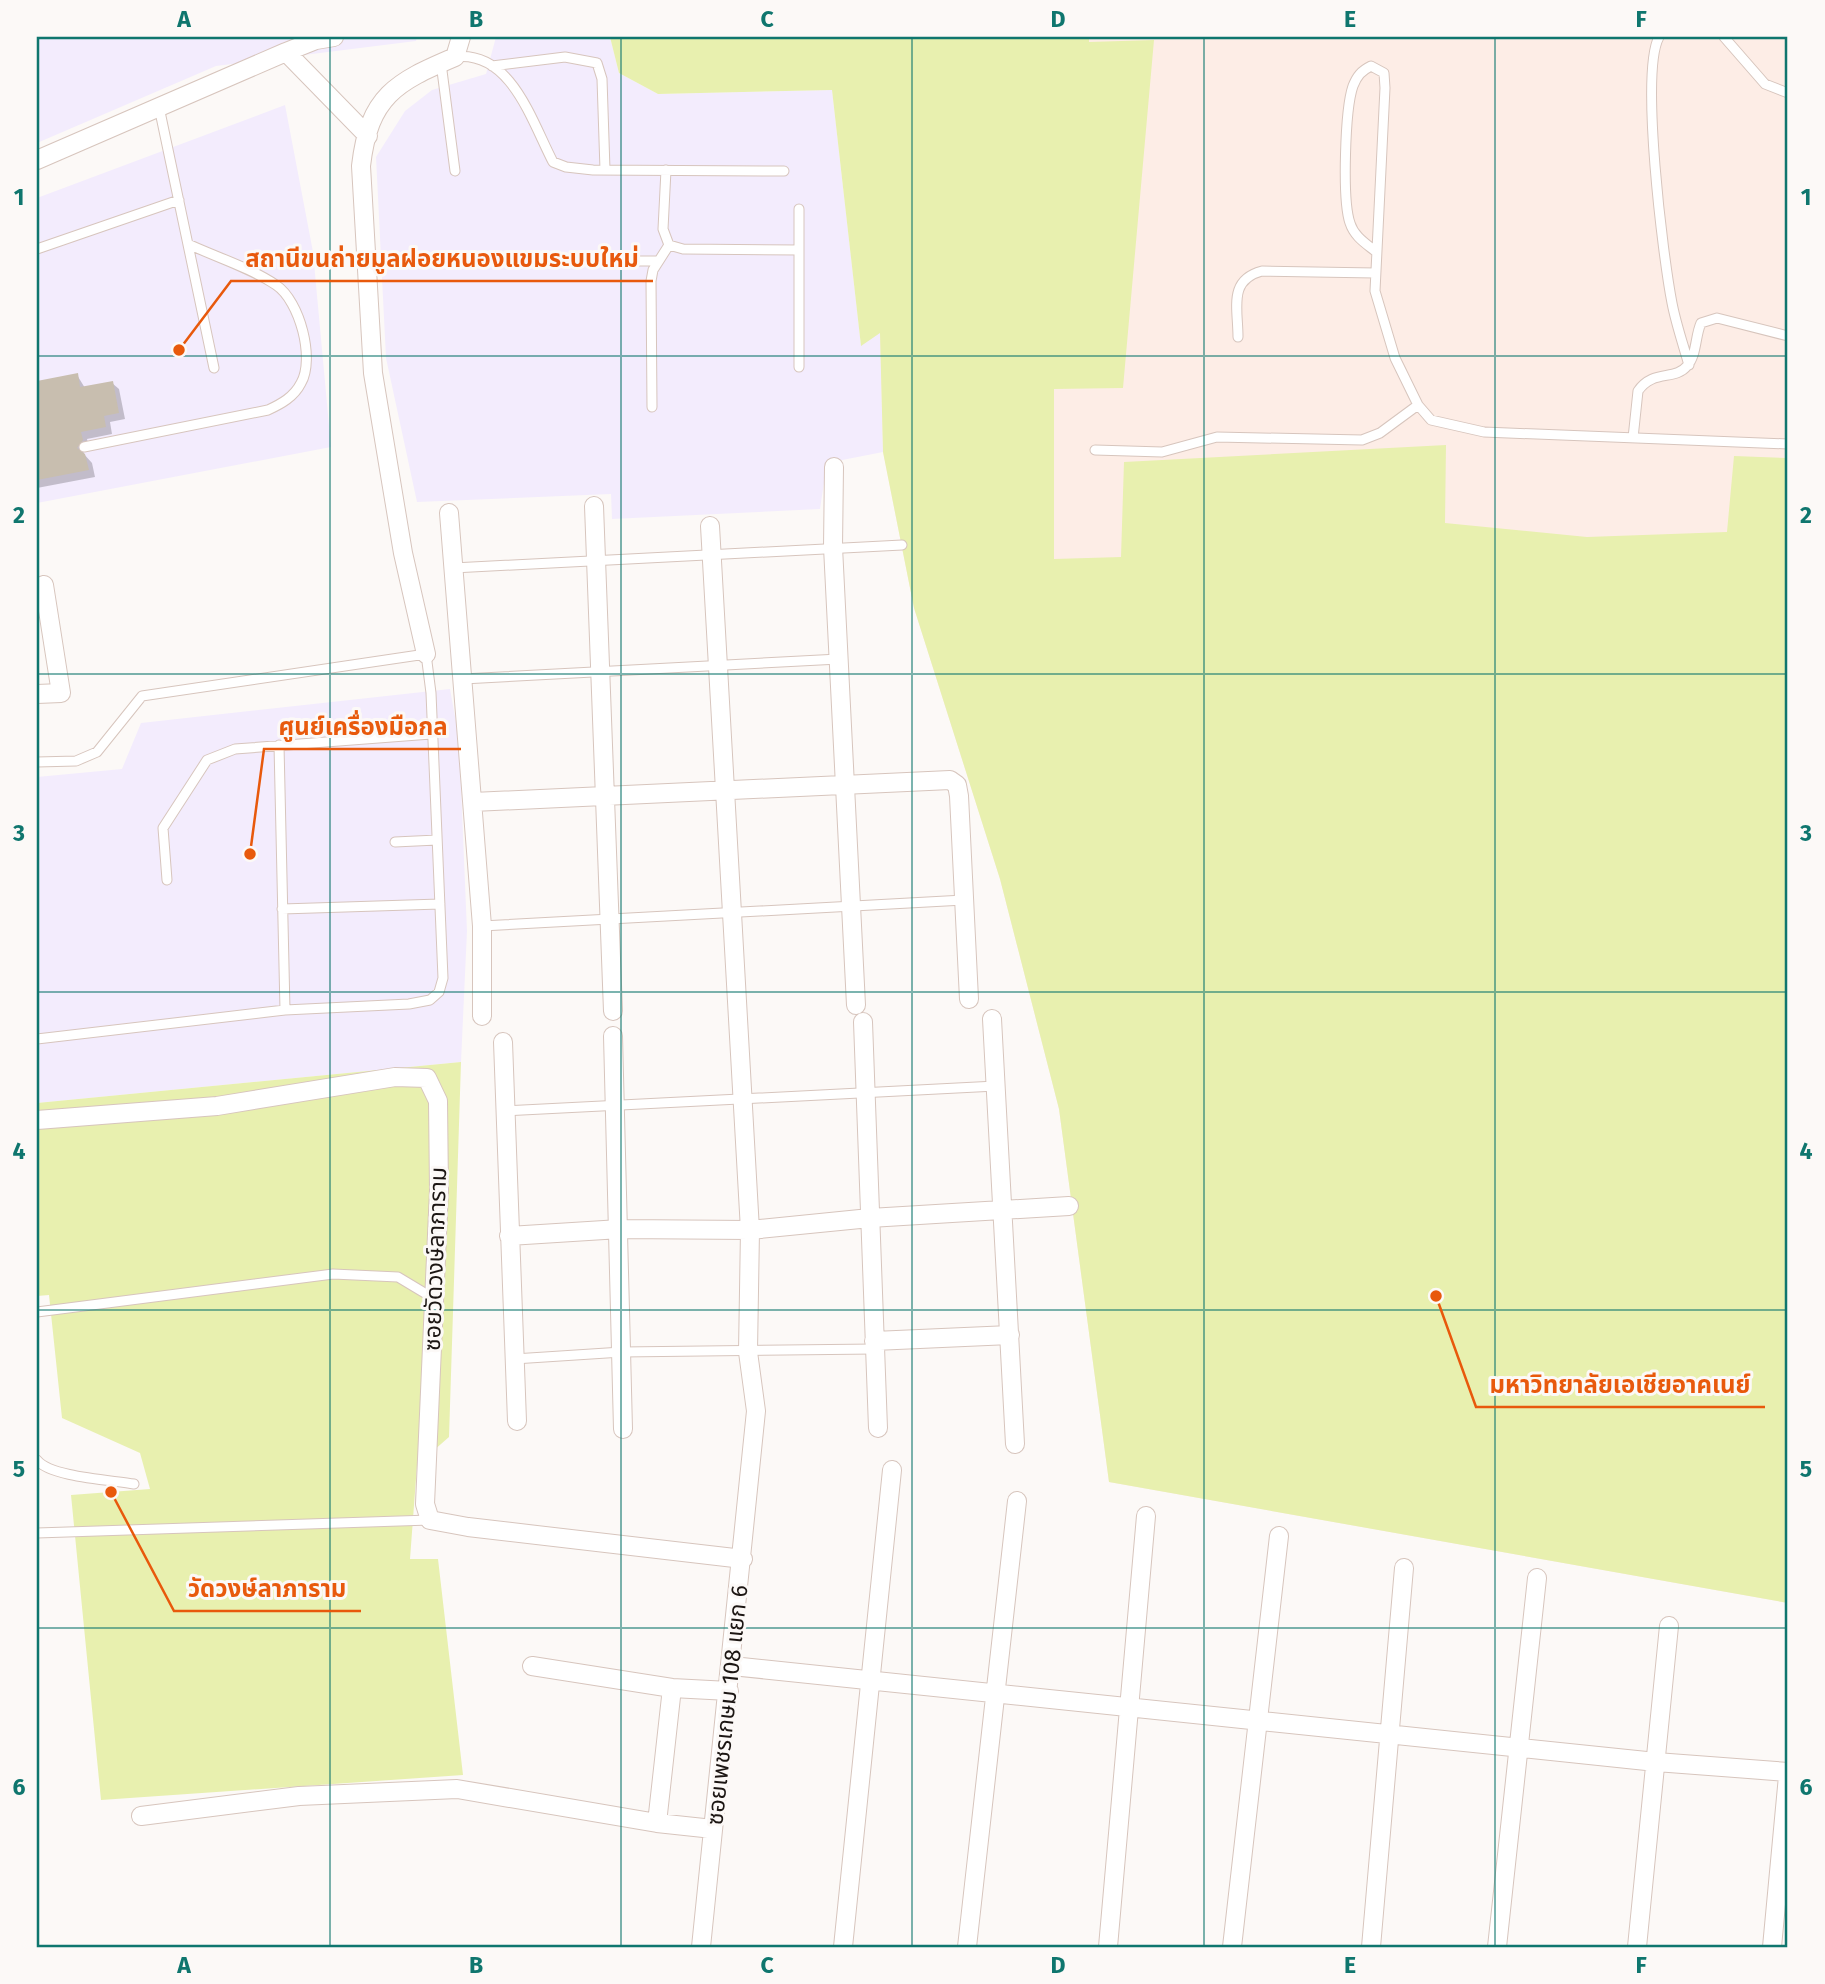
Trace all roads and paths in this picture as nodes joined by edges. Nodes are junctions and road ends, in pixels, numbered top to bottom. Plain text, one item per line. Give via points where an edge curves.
1 (334, 37) edge
2 (461, 37) edge
3 (1659, 37) edge
4 (1724, 37) edge
5 (286, 52) junction
6 (448, 60) junction
7 (492, 65) junction
8 (1788, 93) edge
9 (159, 107) junction
10 (368, 136) junction
11 (37, 160) edge
12 (605, 170) junction
13 (666, 170) junction
14 (455, 171) dead end
15 (784, 171) dead end
16 (179, 200) junction
17 (799, 209) dead end
18 (188, 244) junction
19 (669, 245) junction
20 (37, 249) edge
21 (799, 250) junction
22 (1375, 251) junction
23 (610, 261) dead end
24 (658, 261) junction
25 (1375, 273) junction
26 (1788, 336) edge
27 (1238, 337) dead end
28 (1689, 365) junction
29 (799, 367) dead end
30 (215, 368) dead end
31 (1418, 405) junction
32 (652, 407) dead end
33 (1633, 438) junction
34 (1788, 444) edge
35 (84, 447) dead end
36 (1095, 450) dead end
37 (834, 467) dead end
38 (594, 506) dead end
39 (449, 513) dead end
40 (710, 526) dead end
41 (902, 545) dead end
42 (833, 547) junction
43 (711, 556) junction
44 (596, 560) junction
45 (453, 568) junction
46 (44, 585) dead end
47 (426, 654) junction
48 (839, 659) junction
49 (716, 664) junction
50 (600, 673) junction
51 (463, 679) junction
52 (37, 694) edge
53 (431, 734) junction
54 (279, 744) junction
55 (37, 762) edge
56 (847, 785) junction
57 (723, 788) junction
58 (605, 796) junction
59 (473, 802) junction
60 (437, 840) junction
61 (395, 842) dead end
62 (167, 880) dead end
63 (964, 900) junction
64 (440, 904) junction
65 (851, 905) junction
66 (282, 909) junction
67 (731, 914) junction
68 (609, 919) junction
69 (482, 926) junction
70 (969, 999) dead end
71 (285, 1010) junction
72 (613, 1011) dead end
73 (482, 1016) dead end
74 (992, 1019) dead end
75 (613, 1036) dead end
76 (37, 1039) edge
77 (503, 1042) dead end
78 (996, 1086) junction
79 (865, 1093) junction
80 (742, 1101) junction
81 (616, 1106) junction
82 (505, 1111) junction
83 (37, 1120) edge
84 (1069, 1206) dead end
85 (1004, 1212) junction
86 (870, 1218) junction
87 (620, 1229) junction
88 (750, 1230) junction
89 (509, 1236) junction
90 (433, 1298) junction
91 (37, 1311) edge
92 (1010, 1335) junction
93 (875, 1345) junction
94 (622, 1352) junction
95 (748, 1352) junction
96 (514, 1359) junction
97 (517, 1421) dead end
98 (877, 1428) dead end
99 (623, 1429) dead end
100 (1015, 1444) dead end
101 (37, 1460) edge
102 (892, 1470) dead end
103 (134, 1483) dead end
104 (1017, 1501) dead end
105 (1146, 1516) dead end
106 (430, 1520) junction
107 (37, 1533) edge
108 (1279, 1536) dead end
109 (743, 1559) junction
110 (1404, 1568) dead end
111 (1536, 1578) dead end
112 (1670, 1626) dead end
113 (532, 1666) dead end
114 (732, 1666) junction
115 (870, 1681) junction
116 (672, 1688) junction
117 (729, 1691) junction
118 (996, 1693) junction
119 (1129, 1707) junction
120 (1258, 1720) junction
121 (1390, 1734) junction
122 (1518, 1747) junction
123 (1656, 1762) junction
124 (1788, 1774) edge
125 (141, 1816) dead end
126 (657, 1824) junction
127 (713, 1829) junction
128 (701, 1947) edge
129 (843, 1947) edge
130 (967, 1947) edge
131 (1108, 1947) edge
132 (1232, 1947) edge
133 (1371, 1947) edge
134 (1497, 1947) edge
135 (1637, 1947) edge
136 (1772, 1947) edge

1 - 5 street
2 - 6 street
3 - 28 lane via 1652,73 1660,226 1672,304
4 - 8 lane via 1765,84
5 - 9 street
5 - 10 street
6 - 7 lane via 479,57
6 - 10 street via 405,79 388,93
6 - 14 lane
7 - 12 lane via 522,100 553,162
7 - 12 lane via 565,57 597,62 602,79
9 - 11 street
9 - 16 lane
10 - 47 street via 361,166 373,373 403,553
12 - 13 lane
13 - 15 lane
13 - 19 lane via 663,229
16 - 18 lane
16 - 20 lane
17 - 21 lane
18 - 30 lane
18 - 35 lane via 277,285 292,301 301,321 303,382 288,399 268,410
19 - 21 lane via 676,249
19 - 24 lane
21 - 29 lane
22 - 22 lane via 1357,237 1346,202 1353,86 1361,71 1371,66 1384,73 1385,88
22 - 25 lane
23 - 24 lane
24 - 32 lane via 650,281
25 - 27 lane via 1262,271 1248,275 1237,292
25 - 31 lane via 1375,291 1395,358
26 - 28 lane via 1707,319 1698,330
28 - 33 lane via 1644,382 1638,391
31 - 33 lane via 1432,420 1484,432
31 - 36 lane via 1380,433 1362,440 1217,437 1162,452
33 - 34 lane
37 - 42 street
38 - 44 street
39 - 45 street
40 - 43 street, ซอยเพชรเกษม 108 แยก 6
41 - 42 lane
42 - 43 lane
42 - 48 street
43 - 44 lane
43 - 49 street, ซอยเพชรเกษม 108 แยก 6
44 - 45 lane
44 - 50 street
45 - 51 street
46 - 52 street via 61,693
47 - 53 lane
47 - 55 lane via 142,696 97,752 76,761
48 - 49 lane
48 - 56 street
49 - 50 lane
49 - 57 street, ซอยเพชรเกษม 108 แยก 6
50 - 51 lane
50 - 58 street
51 - 59 street
53 - 54 lane
53 - 60 lane
54 - 62 lane via 235,749 207,760 163,828
54 - 66 lane
56 - 57 street
56 - 63 street via 950,780 957,785
56 - 65 street
57 - 58 street
57 - 67 street, ซอยเพชรเกษม 108 แยก 6
58 - 59 street
58 - 68 street
59 - 69 street
60 - 61 lane
60 - 64 lane
63 - 65 lane
63 - 70 street
64 - 66 lane
64 - 71 lane via 443,978 439,992 430,1000
65 - 67 lane
65 - 79 street
66 - 71 lane
67 - 68 lane
67 - 80 street, ซอยเพชรเกษม 108 แยก 6
68 - 69 lane
68 - 72 street
69 - 73 street
71 - 76 lane
74 - 78 street
75 - 81 street
77 - 82 street
78 - 79 lane
78 - 85 street
79 - 80 lane
79 - 86 street
80 - 81 lane
80 - 88 street, ซอยเพชรเกษม 108 แยก 6
81 - 82 lane
81 - 87 street
82 - 89 street
83 - 90 street, ซอยวัดวงษ์ลาภาราม via 217,1106 395,1077 428,1078 438,1101
84 - 85 street
85 - 86 street
85 - 92 street
86 - 88 street
86 - 93 street
87 - 88 street
87 - 89 street
87 - 94 street
88 - 95 street, ซอยเพชรเกษม 108 แยก 6
89 - 96 street
90 - 91 lane via 398,1276 333,1274
90 - 106 street, ซอยวัดวงษ์ลาภาราม via 425,1504
92 - 93 street
92 - 100 street
93 - 95 lane
93 - 98 street
94 - 95 lane
94 - 96 lane
94 - 99 street
95 - 109 street, ซอยเพชรเกษม 108 แยก 6 via 756,1411
96 - 97 street
101 - 103 lane via 58,1472
102 - 115 street
104 - 118 street
105 - 119 street
106 - 107 lane
106 - 109 street
108 - 120 street
109 - 114 street, ซอยเพชรเกษม 108 แยก 6
110 - 121 street
111 - 122 street
112 - 123 street
113 - 116 street
114 - 115 street
114 - 117 street, ซอยเพชรเกษม 108 แยก 6
115 - 118 street
115 - 129 street
116 - 117 street
116 - 126 street
117 - 127 street, ซอยเพชรเกษม 108 แยก 6
118 - 119 street
118 - 130 street
119 - 120 street
119 - 131 street
120 - 121 street
120 - 132 street
121 - 122 street
121 - 133 street
122 - 123 street
122 - 134 street
123 - 124 street
123 - 135 street
124 - 136 street
125 - 126 street via 299,1796 457,1789
126 - 127 street
127 - 128 street, ซอยเพชรเกษม 108 แยก 6

